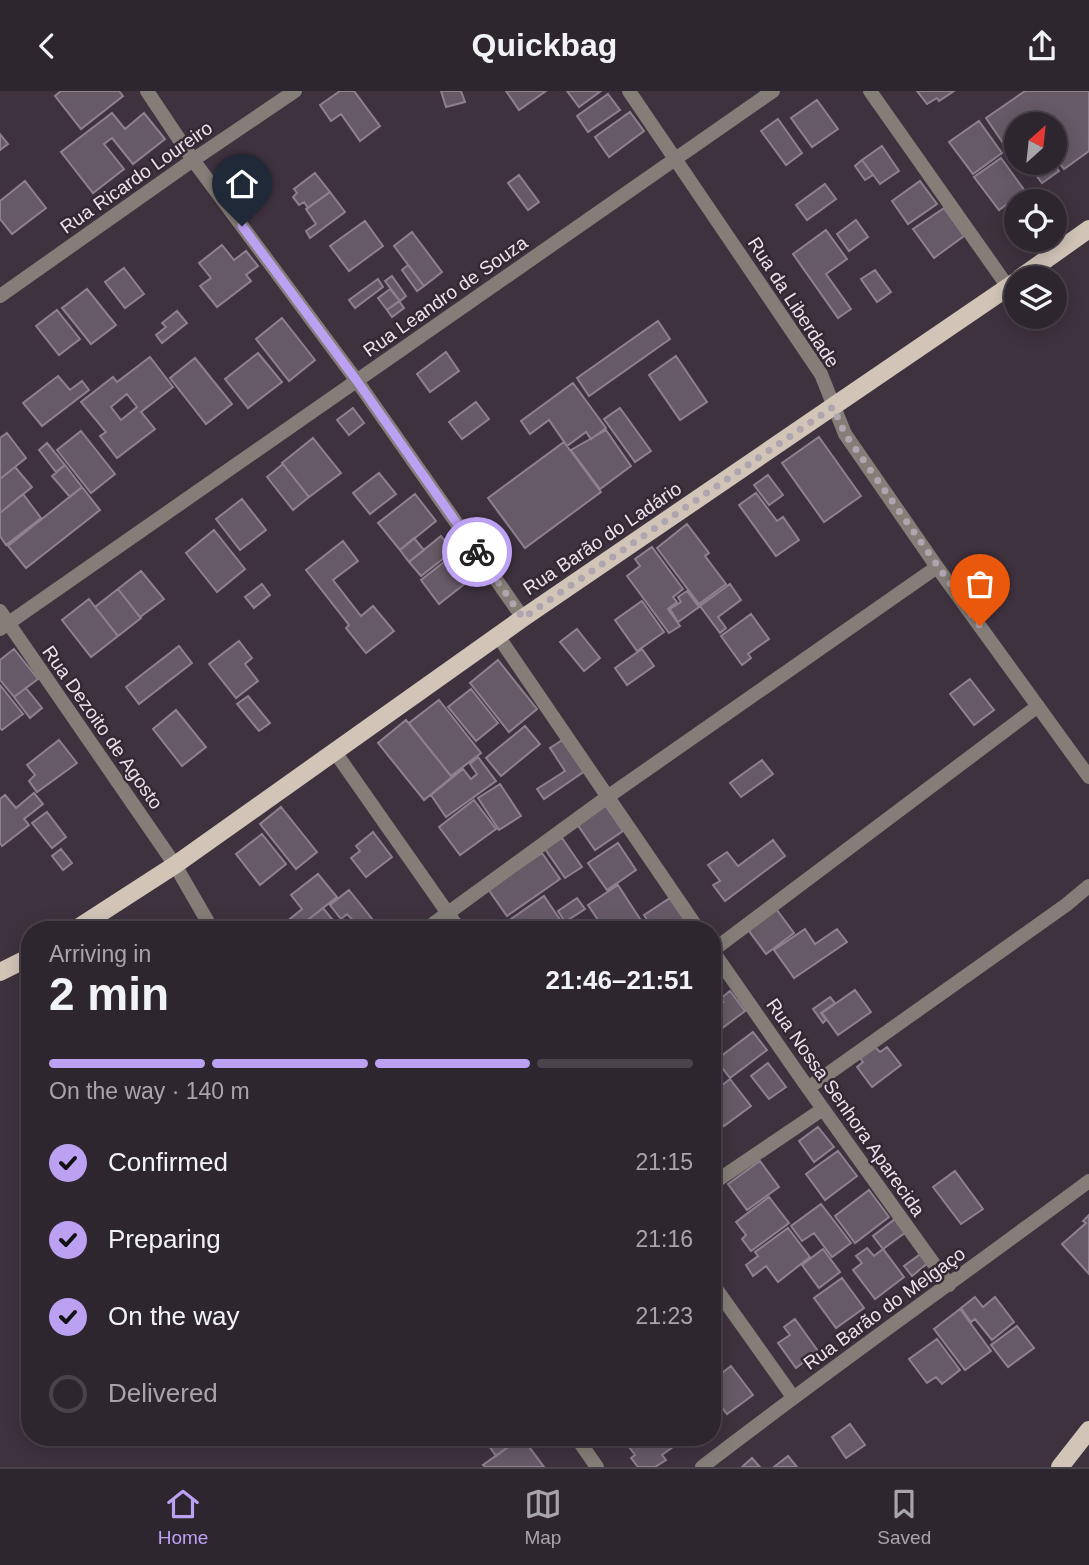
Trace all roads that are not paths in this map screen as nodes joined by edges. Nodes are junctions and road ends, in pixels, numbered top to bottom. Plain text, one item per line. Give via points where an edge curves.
1 (147, 91) edge
2 (295, 91) edge
3 (629, 91) edge
4 (773, 91) edge
5 (870, 91) edge
6 (675, 159) junction
7 (193, 160) junction
8 (1089, 229) edge
9 (1037, 266) edge
10 (1004, 268) edge
11 (1004, 290) edge
12 (0, 296) edge
13 (357, 381) junction
14 (833, 407) junction
15 (937, 567) junction
16 (523, 618) junction
17 (3, 621) edge
18 (498, 636) junction
19 (1038, 706) junction
20 (335, 752) junction
21 (1089, 777) edge
22 (607, 798) junction
23 (175, 865) junction
24 (1089, 886) edge
25 (448, 914) junction
26 (88, 921) edge
27 (207, 921) edge
28 (438, 921) edge
29 (453, 921) edge
30 (692, 921) edge
31 (721, 944) edge
32 (21, 962) edge
33 (721, 964) edge
34 (0, 972) edge
35 (808, 1088) junction
36 (823, 1109) junction
37 (721, 1178) edge
38 (1089, 1181) edge
39 (949, 1285) junction
40 (721, 1296) edge
41 (793, 1397) junction
42 (1089, 1430) edge
43 (582, 1446) edge
44 (597, 1467) edge
45 (702, 1467) edge
46 (1060, 1467) edge

1 - 7 street
2 - 7 street, Rua Ricardo Loureiro
3 - 6 street, Rua da Liberdade
4 - 6 street, Rua Leandro de Souza
5 - 10 street
6 - 13 street, Rua Leandro de Souza
6 - 14 street, Rua da Liberdade via 821,374
7 - 12 street, Rua Ricardo Loureiro
7 - 13 street
8 - 9 main road, Rua Barão do Ladário
11 - 14 main road, Rua Barão do Ladário
13 - 16 street
13 - 17 street, Rua Leandro de Souza
14 - 15 street, Rua da Liberdade via 845,434
14 - 16 main road, Rua Barão do Ladário
15 - 19 street, Rua da Liberdade
15 - 22 street
16 - 18 main road, Rua Barão do Ladário
17 - 23 street, Rua Dezoito de Agosto
18 - 20 main road, Rua Barão do Ladário
18 - 22 street
19 - 21 street, Rua da Liberdade
19 - 31 street
20 - 23 main road, Rua Barão do Ladário
20 - 25 street
22 - 25 street
22 - 30 street
23 - 26 main road, Rua Barão do Ladário
23 - 27 street, Rua Dezoito de Agosto
24 - 35 street
25 - 28 street
25 - 29 street
32 - 34 main road
33 - 35 street, Rua Nossa Senhora Aparecida
35 - 36 street, Rua Nossa Senhora Aparecida
36 - 37 street
36 - 39 street, Rua Nossa Senhora Aparecida
38 - 39 street, Rua Barão do Melgaço
39 - 41 street, Rua Barão do Melgaço
40 - 41 street
41 - 45 street, Rua Barão do Melgaço
42 - 46 main road
43 - 44 street

